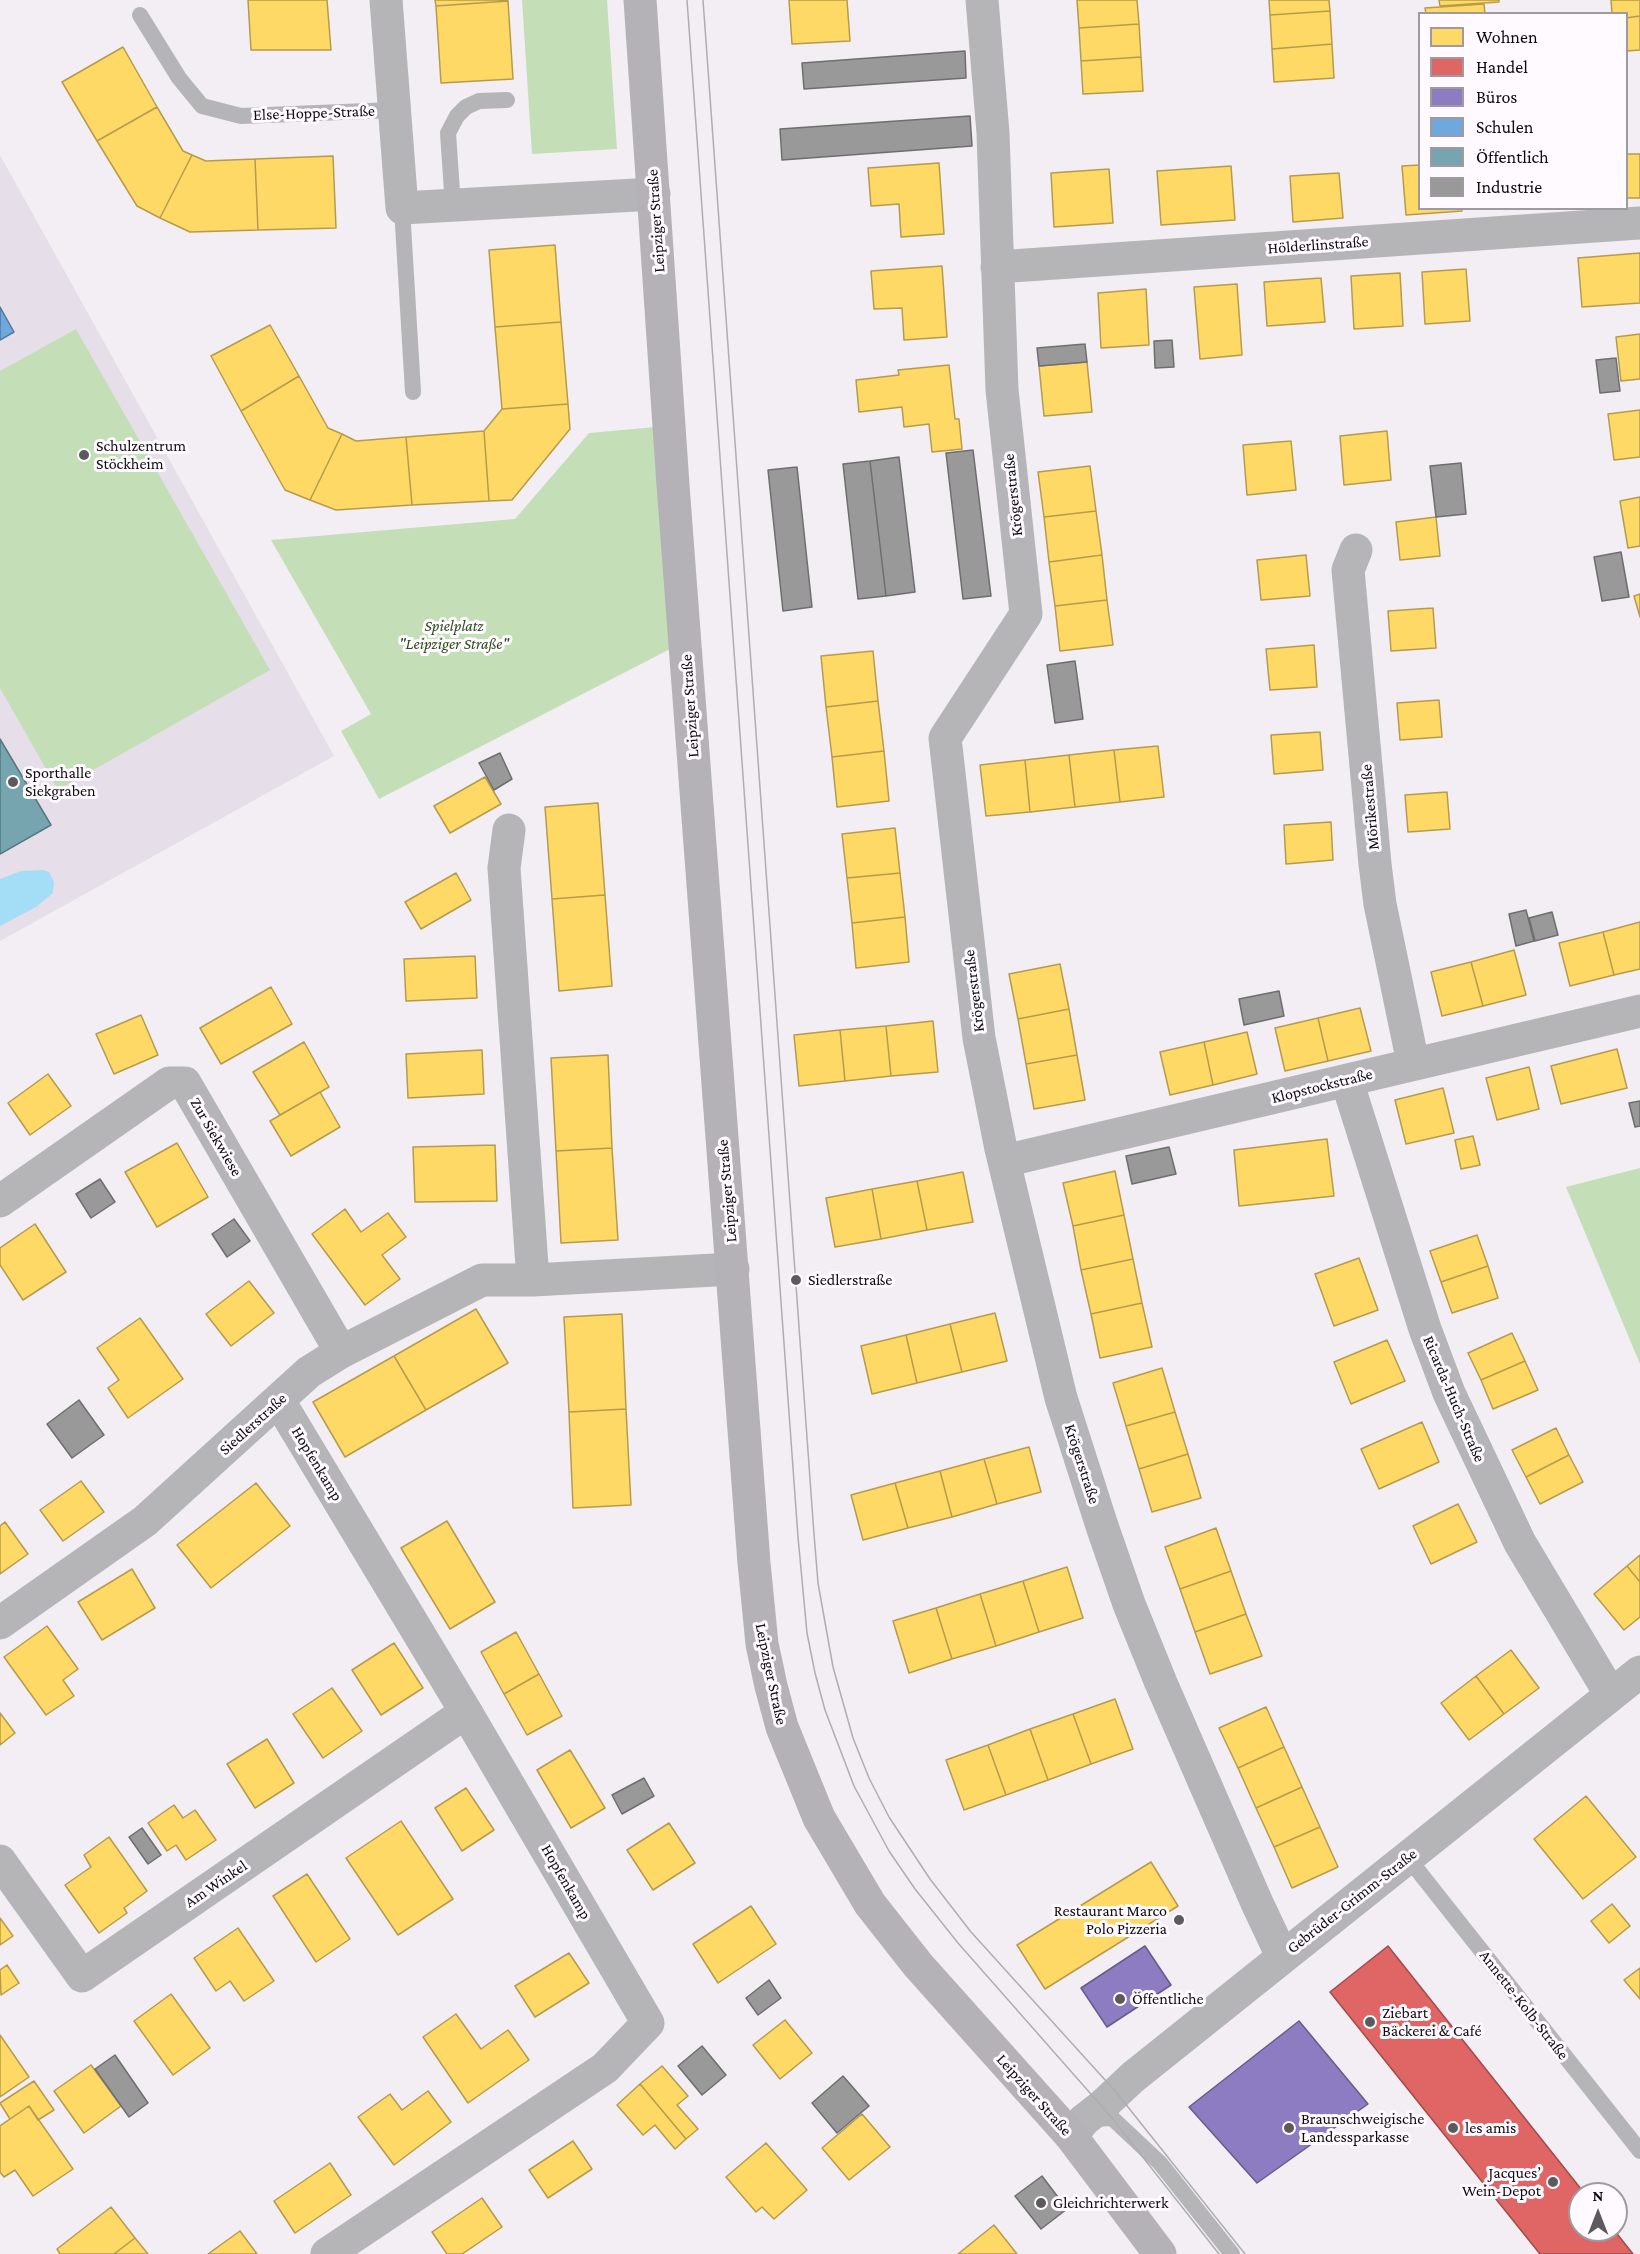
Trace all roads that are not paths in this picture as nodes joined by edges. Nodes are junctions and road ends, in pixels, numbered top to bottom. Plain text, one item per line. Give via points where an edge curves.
1 (386, 0) edge
2 (640, 0) edge
3 (982, 0) edge
4 (140, 15) dead end
5 (507, 100) dead end
6 (394, 110) junction
7 (654, 194) junction
8 (453, 206) junction
9 (402, 208) junction
10 (1640, 223) edge
11 (997, 267) junction
12 (413, 392) dead end
13 (1356, 550) dead end
14 (509, 830) dead end
15 (1640, 1011) edge
16 (1413, 1063) junction
17 (1347, 1081) junction
18 (1004, 1161) junction
19 (0, 1200) edge
20 (733, 1269) junction
21 (533, 1280) junction
22 (341, 1352) junction
23 (279, 1401) junction
24 (0, 1623) edge
25 (1640, 1672) edge
26 (1611, 1695) junction
27 (466, 1712) junction
28 (1408, 1858) junction
29 (0, 1861) edge
30 (1282, 1956) junction
31 (1077, 2128) junction
32 (1640, 2151) edge
33 (327, 2254) edge
34 (1160, 2254) edge
35 (1232, 2254) edge

1 - 6 street, Else-Hoppe-Straße
2 - 7 street, Leipziger Straße
3 - 11 street, Krögerstraße via 993,133
4 - 6 lane, Else-Hoppe-Straße via 179,78 202,105 241,116
5 - 8 lane via 479,101 466,107 448,133
6 - 9 street, Else-Hoppe-Straße
7 - 8 street
7 - 20 street, Leipziger Straße
8 - 9 street
9 - 12 lane, Else-Hoppe-Straße
10 - 11 street, Hölderlinstraße
11 - 18 street, Krögerstraße via 1002,390 1026,614 945,738 979,1038
13 - 16 street, Mörikestraße via 1348,570 1375,864
14 - 21 street via 504,868
15 - 16 street, Klopstockstraße
16 - 17 street, Klopstockstraße
17 - 18 street, Klopstockstraße
17 - 26 street, Ricarda-Huch-Straße via 1449,1393 1520,1543
18 - 30 street, Krögerstraße via 1061,1398 1101,1526 1161,1683
19 - 22 street, Zur Siekwiese via 169,1083 185,1083
20 - 21 street, Siedlerstraße
20 - 31 street, Leipziger Straße via 757,1604 762,1644 782,1727 819,1818 870,1904 918,1965
21 - 22 street, Siedlerstraße via 482,1280
22 - 23 street, Siedlerstraße via 309,1372
23 - 24 street, Siedlerstraße via 145,1521
23 - 27 street, Hopfenkamp
25 - 26 street, Gebrüder-Grimm-Straße
26 - 28 street, Gebrüder-Grimm-Straße
27 - 29 street, Am Winkel via 82,1976
27 - 33 street, Hopfenkamp via 648,2023 605,2068
28 - 30 street, Gebrüder-Grimm-Straße
28 - 32 lane, Annette-Kolb-Straße
30 - 31 street, Gebrüder-Grimm-Straße via 1133,2077
31 - 34 street, Leipziger Straße
31 - 35 lane via 1112,2118 1160,2163

